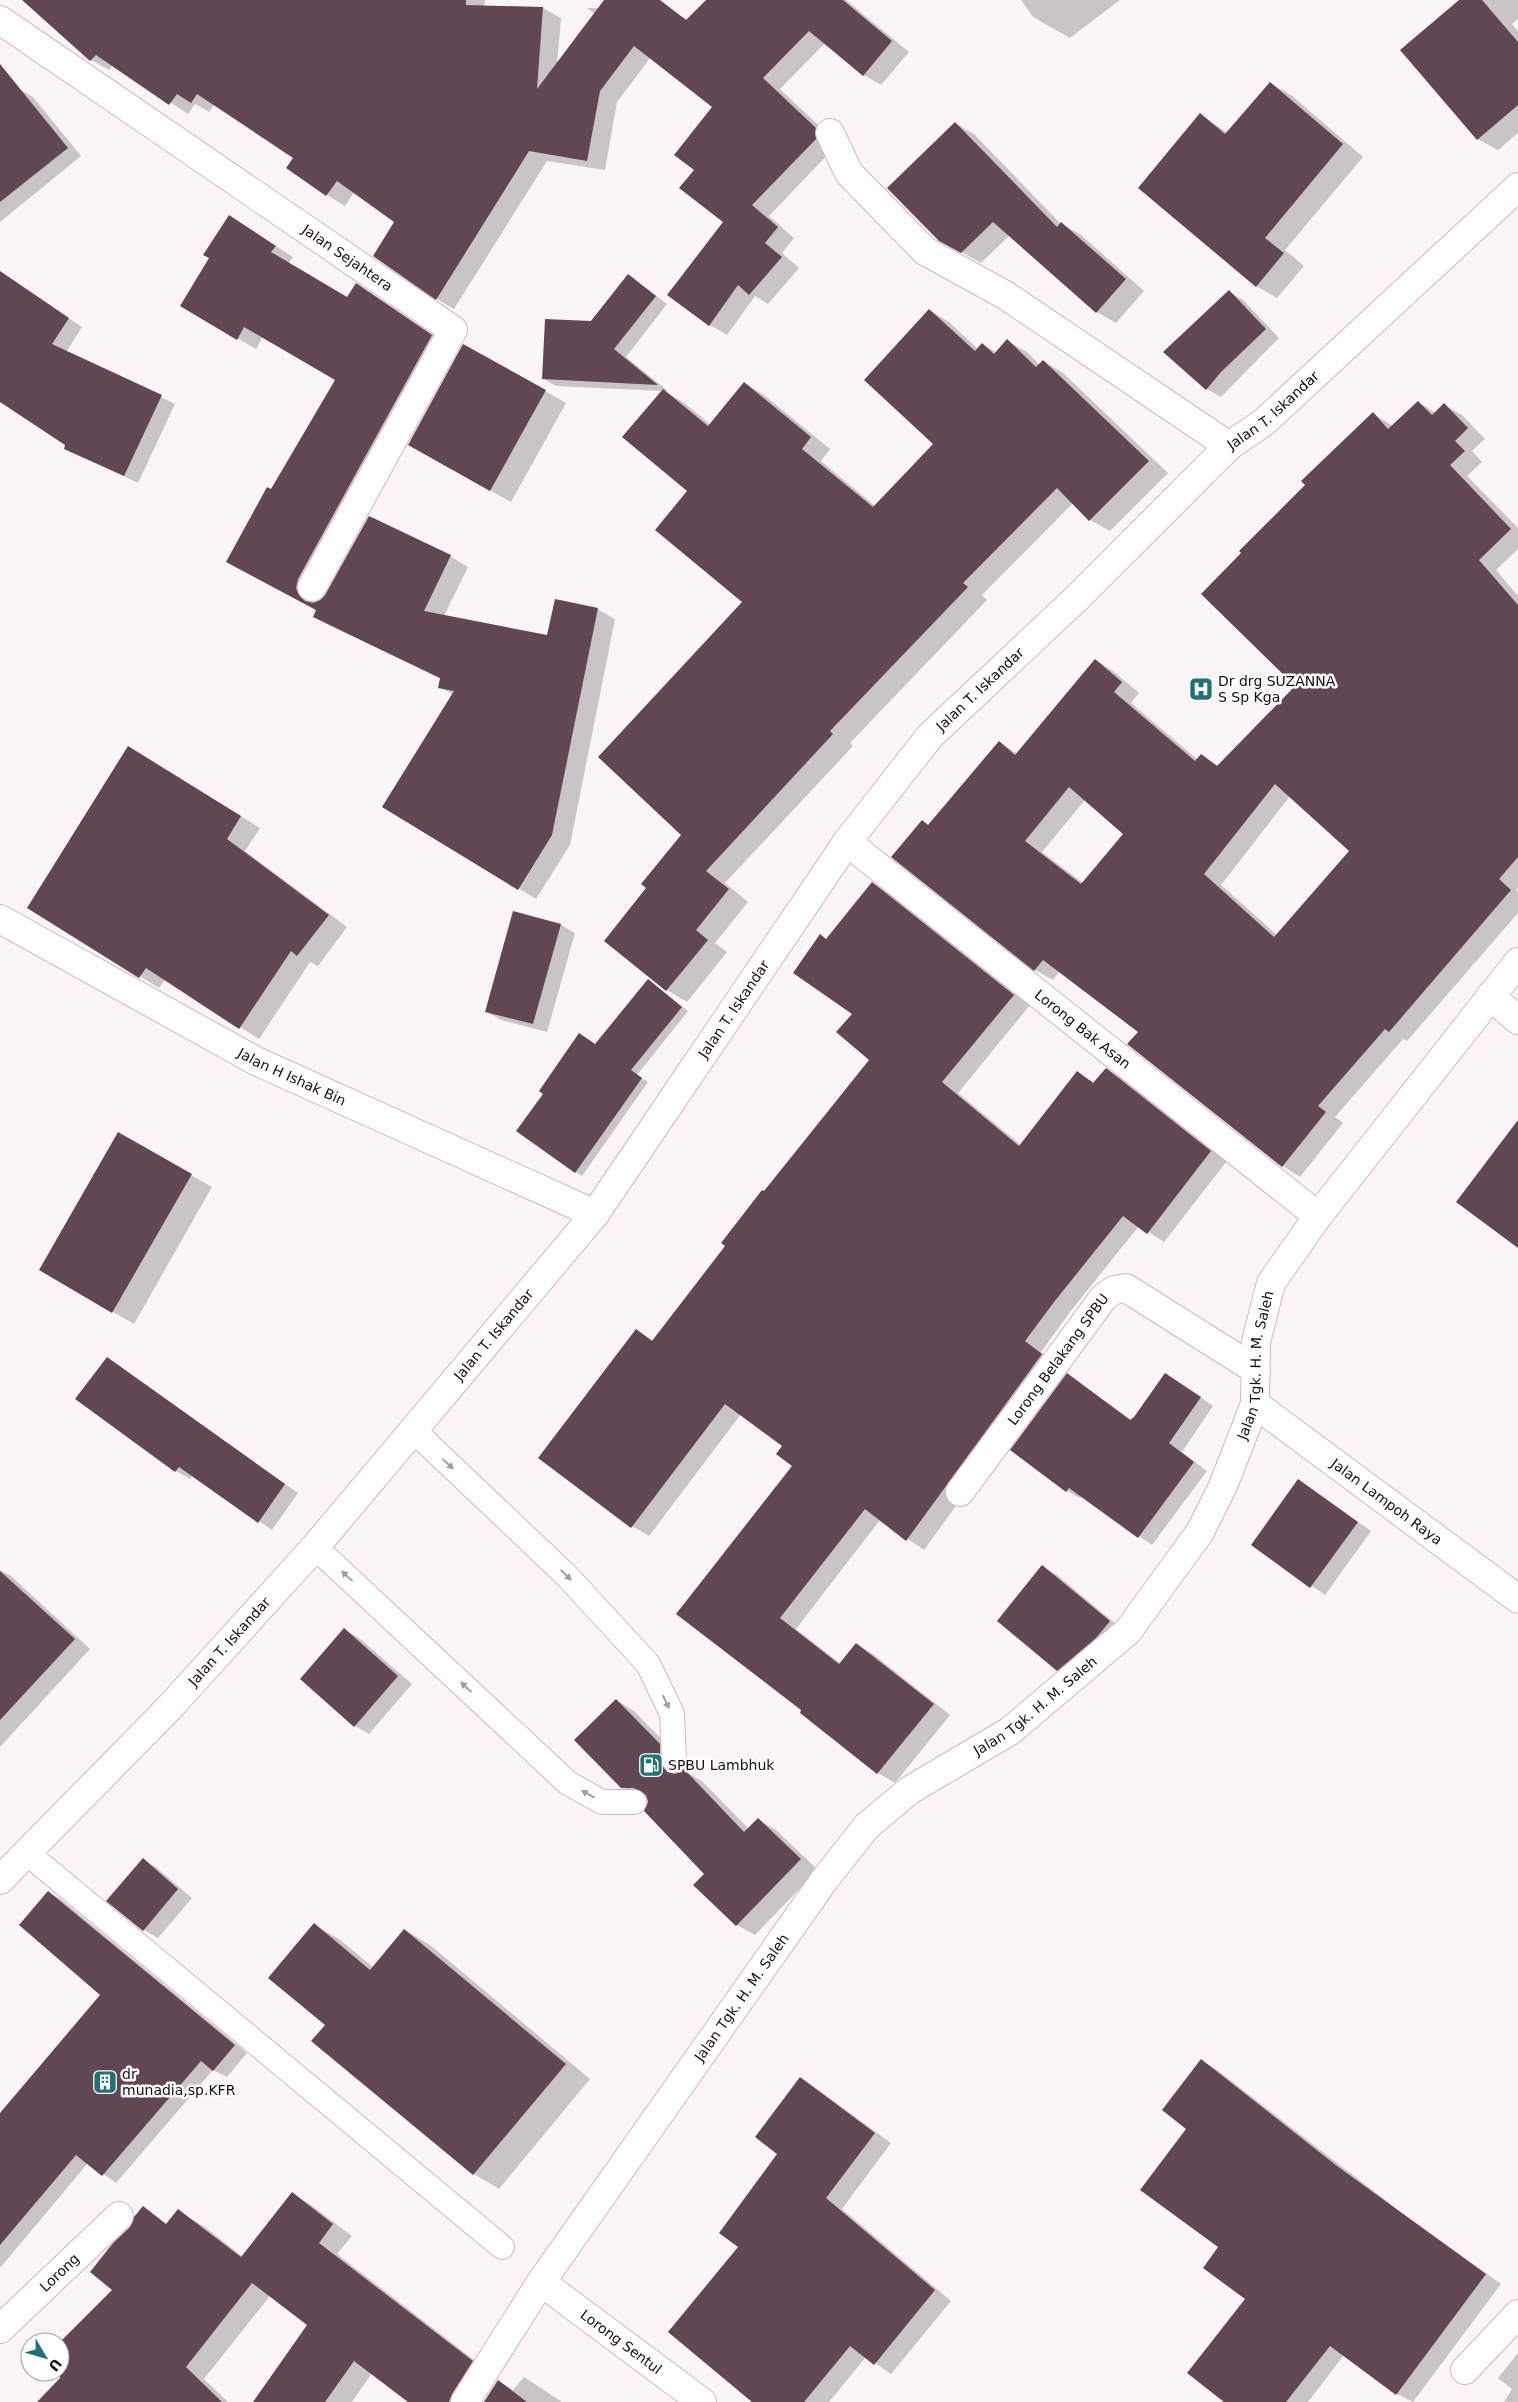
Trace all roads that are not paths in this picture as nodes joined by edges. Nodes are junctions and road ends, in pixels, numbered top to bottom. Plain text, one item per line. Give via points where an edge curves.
1 (0, 20) edge
2 (830, 133) dead end
3 (1518, 187) edge
4 (1228, 446) junction
5 (312, 587) dead end
6 (847, 842) junction
7 (0, 919) edge
8 (1518, 962) edge
9 (1490, 996) junction
10 (1518, 1020) edge
11 (595, 1214) junction
12 (1318, 1216) junction
13 (1256, 1370) junction
14 (1255, 1404) junction
15 (413, 1430) junction
16 (960, 1492) dead end
17 (315, 1547) junction
18 (1518, 1599) edge
19 (674, 1760) dead end
20 (634, 1802) dead end
21 (27, 1853) junction
22 (0, 1880) edge
23 (119, 2216) dead end
24 (502, 2247) dead end
25 (541, 2282) junction
26 (1518, 2314) edge
27 (0, 2329) edge
28 (1464, 2370) dead end
29 (465, 2402) edge
30 (702, 2402) edge

1 - 5 street, Jalan Sejahtera via 453,330
2 - 4 street via 849,173 925,251 1005,295
3 - 4 street, Jalan T. Iskandar via 1264,422
4 - 6 street, Jalan T. Iskandar via 1078,596 930,736
6 - 11 street, Jalan T. Iskandar
6 - 12 street, Lorong Bak Asan
7 - 11 street, Jalan H Ishak Bin via 256,1061
8 - 9 street, Jalan Tgk. H. M. Saleh
9 - 10 street
9 - 12 street, Jalan Tgk. H. M. Saleh
11 - 15 street, Jalan T. Iskandar
12 - 13 street, Jalan Tgk. H. M. Saleh via 1271,1283 1256,1342
13 - 14 street, Jalan Tgk. H. M. Saleh
13 - 16 street, Lorong Belakang SPBU via 1126,1288 1114,1290 1104,1297
14 - 18 street, Jalan Lampoh Raya
14 - 25 street, Jalan Tgk. H. M. Saleh via 1223,1486 1200,1532 1128,1631 1010,1731 910,1790 867,1826 825,1879
15 - 17 street, Jalan T. Iskandar
15 -> 19 lane via 567,1576 648,1664 672,1714
20 -> 17 lane via 602,1802 568,1783
17 - 21 street, Jalan T. Iskandar via 169,1708
21 - 22 street, Jalan T. Iskandar
21 - 24 lane
23 - 27 street, Lorong
25 - 29 street, Jalan Tgk. H. M. Saleh
25 - 30 street, Lorong Sentul
26 - 28 street

